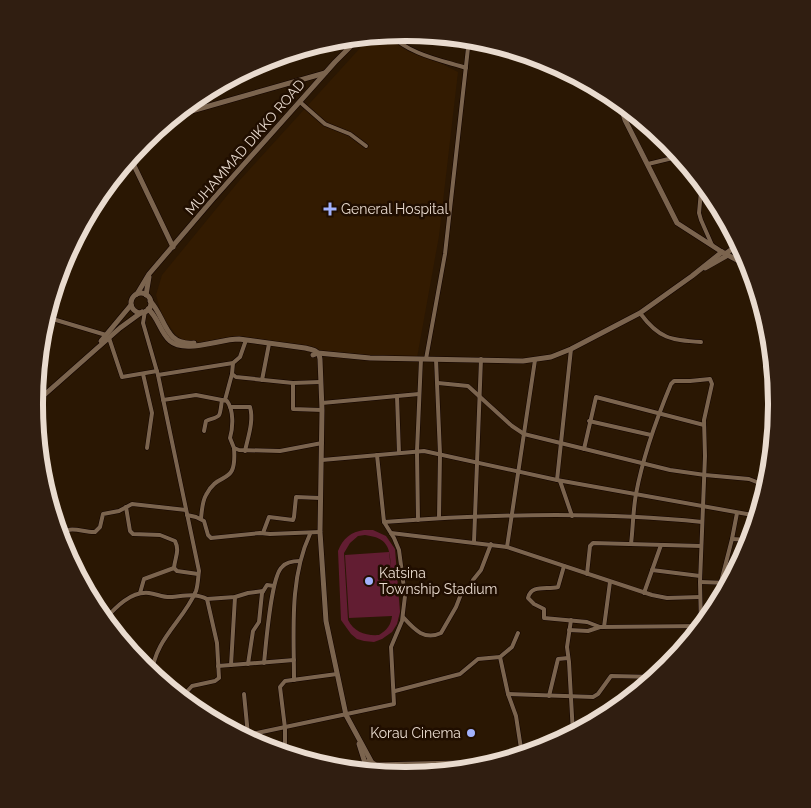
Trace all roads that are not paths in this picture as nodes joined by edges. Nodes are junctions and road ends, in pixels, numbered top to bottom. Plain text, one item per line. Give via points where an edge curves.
1 (398, 41) edge
2 (352, 45) edge
3 (467, 47) edge
4 (466, 68) junction
5 (325, 72) junction
6 (300, 102) junction
7 (192, 111) edge
8 (623, 114) edge
9 (630, 119) edge
10 (625, 120) junction
11 (366, 146) dead end
12 (672, 158) edge
13 (134, 164) edge
14 (648, 164) junction
15 (700, 192) edge
16 (712, 246) junction
17 (173, 247) junction
18 (733, 248) edge
19 (725, 254) junction
20 (739, 261) edge
21 (149, 274) junction
22 (136, 294) junction
23 (146, 294) junction
24 (150, 301) junction
25 (131, 305) junction
26 (145, 311) junction
27 (640, 313) junction
28 (53, 318) edge
29 (107, 337) junction
30 (246, 340) junction
31 (212, 342) junction
32 (701, 342) dead end
33 (269, 344) junction
34 (571, 349) junction
35 (316, 354) junction
36 (423, 359) junction
37 (436, 359) junction
38 (481, 360) junction
39 (535, 360) junction
40 (233, 363) junction
41 (158, 373) junction
42 (143, 374) junction
43 (232, 374) junction
44 (262, 380) junction
45 (320, 382) junction
46 (293, 383) junction
47 (438, 383) junction
48 (419, 394) junction
49 (43, 396) edge
50 (397, 396) junction
51 (480, 397) junction
52 (163, 400) junction
53 (223, 400) junction
54 (322, 403) junction
55 (230, 407) junction
56 (322, 410) junction
57 (659, 414) junction
58 (589, 421) junction
59 (704, 425) junction
60 (204, 431) dead end
61 (524, 434) junction
62 (651, 435) junction
63 (322, 443) junction
64 (562, 443) junction
65 (148, 448) dead end
66 (234, 448) junction
67 (584, 449) junction
68 (245, 451) junction
69 (417, 451) junction
70 (399, 453) junction
71 (440, 454) junction
72 (377, 455) junction
73 (322, 460) junction
74 (477, 463) junction
75 (643, 463) junction
76 (518, 472) junction
77 (704, 476) junction
78 (558, 480) junction
79 (759, 483) edge
80 (636, 495) junction
81 (320, 498) junction
82 (126, 507) junction
83 (703, 507) junction
84 (187, 513) junction
85 (737, 513) junction
86 (751, 515) edge
87 (511, 516) junction
88 (572, 516) junction
89 (634, 516) junction
90 (474, 517) junction
91 (201, 518) junction
92 (439, 518) junction
93 (418, 520) junction
94 (384, 522) junction
95 (702, 522) junction
96 (66, 532) edge
97 (320, 532) junction
98 (263, 533) junction
99 (391, 533) junction
100 (310, 534) junction
101 (732, 539) junction
102 (742, 540) edge
103 (474, 542) junction
104 (491, 544) junction
105 (631, 544) junction
106 (661, 545) junction
107 (701, 546) junction
108 (507, 547) junction
109 (300, 561) junction
110 (564, 566) junction
111 (174, 568) junction
112 (652, 570) junction
113 (198, 574) junction
114 (587, 574) junction
115 (700, 576) junction
116 (610, 582) junction
117 (700, 582) junction
118 (721, 582) joint
119 (274, 586) junction
120 (263, 591) junction
121 (140, 592) junction
122 (644, 593) junction
123 (193, 596) junction
124 (700, 597) junction
125 (235, 598) junction
126 (207, 599) junction
127 (110, 614) edge
128 (701, 615) edge
129 (403, 617) junction
130 (571, 620) junction
131 (692, 626) edge
132 (602, 627) junction
133 (569, 630) junction
134 (518, 634) dead end
135 (500, 656) junction
136 (568, 658) junction
137 (294, 660) junction
138 (264, 662) junction
139 (248, 664) junction
140 (231, 665) junction
141 (154, 666) edge
142 (218, 666) junction
143 (336, 674) junction
144 (645, 677) edge
145 (294, 680) junction
146 (395, 691) junction
147 (186, 693) edge
148 (244, 694) dead end
149 (508, 694) junction
150 (549, 696) junction
151 (572, 697) junction
152 (346, 715) junction
153 (573, 725) edge
154 (285, 728) junction
155 (245, 729) edge
156 (256, 734) edge
157 (358, 739) junction
158 (285, 746) edge
159 (521, 747) edge
160 (362, 764) edge
161 (454, 764) edge
162 (374, 765) edge
163 (391, 766) edge

1 - 4 street
2 - 5 street, MUHAMMAD DIKKO ROAD
3 - 4 street
4 - 36 street via 445,254
5 - 6 street, MUHAMMAD DIKKO ROAD
5 - 7 street
6 - 11 street via 325,124 350,134
6 - 17 street, MUHAMMAD DIKKO ROAD
8 - 10 street
9 - 10 street
10 - 14 street
12 - 14 street
13 - 17 street
14 - 16 street via 677,223
15 - 16 street via 701,220
16 - 19 street
17 - 21 street, MUHAMMAD DIKKO ROAD
18 - 19 street
19 - 20 street
19 - 27 street
21 - 22 street, MUHAMMAD DIKKO ROAD
21 - 23 street
22 - 23 street
22 - 25 street
23 - 24 street
24 - 26 street
24 - 31 street via 174,339 189,343
25 - 26 street via 136,311
25 - 29 street
26 - 29 street
26 - 31 street via 152,313 167,337 176,344 186,347
26 - 41 street via 143,323
27 - 32 street via 661,336
27 - 34 street
28 - 29 street
29 - 42 street via 122,376
29 - 49 street
30 - 31 street
30 - 33 street
30 - 40 street via 240,357
33 - 35 street
33 - 44 street
34 - 39 street
34 - 64 street
35 - 36 street
35 - 45 street
36 - 37 street
36 - 48 street
37 - 38 street
37 - 47 street
38 - 39 street
38 - 51 street
39 - 61 street
40 - 41 street
40 - 43 street
41 - 42 street
41 - 52 street
42 - 65 street via 152,413
43 - 44 street
43 - 53 street
44 - 46 street
45 - 46 street
45 - 54 street
46 - 56 street via 293,410
47 - 51 street via 465,385
47 - 71 street
48 - 50 street
48 - 69 street
50 - 54 street
50 - 70 street
51 - 61 street
51 - 74 street
52 - 53 street via 196,395
52 - 84 street
53 - 55 street
53 - 60 street via 219,416 206,421
54 - 56 street
55 - 66 street via 230,438
55 - 68 street via 250,408
56 - 63 street
57 - 58 street via 596,397
57 - 59 street
57 - 59 street via 672,382 710,379 712,384
57 - 62 street
58 - 62 street
58 - 67 street
59 - 77 street
61 - 64 street
61 - 76 street
62 - 75 street
63 - 68 street via 280,452
63 - 73 street
64 - 67 street
64 - 78 street
66 - 68 street
66 - 91 street via 232,474 209,490
67 - 75 street
69 - 70 street
69 - 71 street
69 - 93 street
70 - 72 street
71 - 74 street
71 - 92 street
72 - 73 street
72 - 94 street
73 - 81 street
74 - 76 street
74 - 90 street
75 - 77 street
75 - 80 street
76 - 78 street
76 - 87 street
77 - 79 street via 749,479
77 - 83 street
78 - 80 street
78 - 88 street
80 - 83 street
80 - 89 street
81 - 97 street
81 - 98 street via 296,497 293,520 269,517
82 - 84 street via 145,505
82 - 96 street via 103,514 100,527 95,532 73,529
82 - 111 street via 132,534 160,535 175,541 178,554
83 - 85 street
83 - 95 street
84 - 91 street
84 - 113 street
85 - 86 street
85 - 101 street
87 - 88 street
87 - 90 street
87 - 108 street
88 - 89 street
89 - 95 street
89 - 105 street
90 - 92 street
90 - 103 street
91 - 98 street via 211,538
92 - 93 street
93 - 94 street
94 - 99 street
95 - 107 street
97 - 100 street
97 - 143 street via 326,621
98 - 100 street
99 - 103 street
99 - 129 street via 401,559 405,596
100 - 109 street
101 - 102 street
101 - 118 street
103 - 104 street
104 - 108 street
104 - 129 street via 482,570 470,587 463,590 441,633 432,636 420,633
105 - 106 street
105 - 114 street via 591,544
106 - 107 street
106 - 112 street
107 - 115 street
108 - 110 street
109 - 119 street via 281,567
109 - 137 street
110 - 114 street
110 - 130 street via 558,587 534,589 528,598 544,609 544,618
111 - 113 street
111 - 121 street via 144,579
112 - 115 street
112 - 122 street
113 - 123 street
114 - 116 street
115 - 117 street
116 - 122 street
116 - 132 street
117 - 118 street
117 - 124 street
119 - 120 street via 268,585
119 - 138 street
120 - 125 street
120 - 139 street via 259,622 252,631
121 - 123 street via 165,597
121 - 127 street
122 - 124 street via 667,598
123 - 126 street
123 - 141 street via 163,639
124 - 128 street
125 - 126 street
125 - 140 street
126 - 142 street via 217,643
129 - 146 street via 391,647
130 - 132 street
130 - 133 street
131 - 132 street
132 - 133 street via 588,631
133 - 136 street
134 - 135 street via 512,647
135 - 146 street via 478,658 460,674
135 - 149 street
136 - 150 street via 558,659
136 - 151 street
137 - 138 street
137 - 145 street
138 - 139 street
139 - 140 street
140 - 142 street
142 - 147 street via 218,680 192,686
143 - 145 street
143 - 152 street
144 - 151 street via 610,676 596,697
145 - 154 street via 280,687
146 - 152 street via 393,706
148 - 155 street
149 - 150 street
149 - 159 street via 516,716
150 - 151 street
151 - 153 street
152 - 154 street
152 - 157 street
154 - 156 street
154 - 158 street
157 - 160 street
157 - 162 street
161 - 163 street

